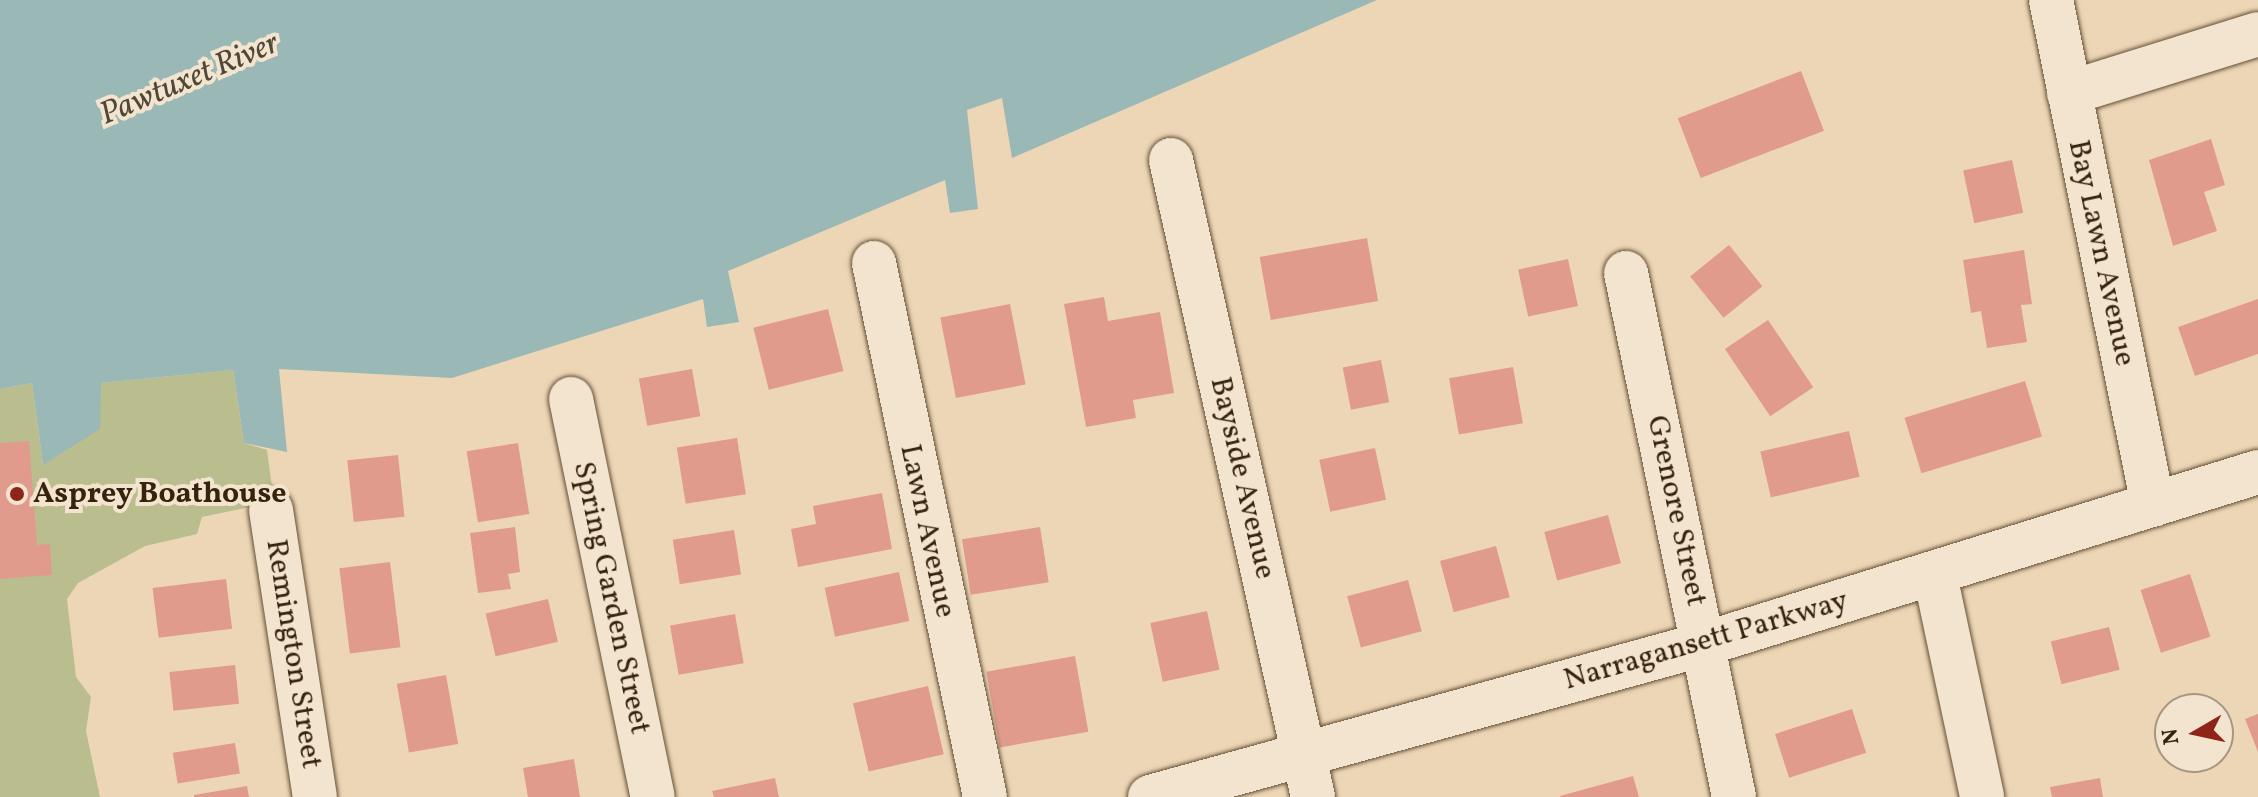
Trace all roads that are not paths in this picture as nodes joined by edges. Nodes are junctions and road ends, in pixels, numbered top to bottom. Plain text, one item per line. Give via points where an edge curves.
1 (2051, 0) edge
2 (2258, 34) edge
3 (2069, 93) junction
4 (1171, 160) dead end
5 (874, 263) dead end
6 (1626, 273) dead end
7 (571, 399) dead end
8 (2258, 472) edge
9 (2153, 505) junction
10 (271, 510) dead end
11 (1935, 575) junction
12 (1704, 644) junction
13 (1303, 753) junction
14 (315, 797) edge
15 (653, 797) edge
16 (985, 797) edge
17 (1150, 797) edge
18 (1313, 797) edge
19 (1734, 797) edge
20 (1982, 797) edge

1 - 3 street, Bay Lawn Avenue
2 - 3 street
3 - 9 street, Bay Lawn Avenue
4 - 13 street, Bayside Avenue
5 - 16 street, Lawn Avenue
6 - 12 street, Grenore Street
7 - 15 street, Spring Garden Street
8 - 9 street, Narragansett Parkway
9 - 11 street, Narragansett Parkway
10 - 14 street, Remington Street
11 - 12 street, Narragansett Parkway
11 - 20 street
12 - 13 street, Narragansett Parkway
12 - 19 street, Grenore Street
13 - 17 street, Narragansett Parkway
13 - 18 street, Bayside Avenue

